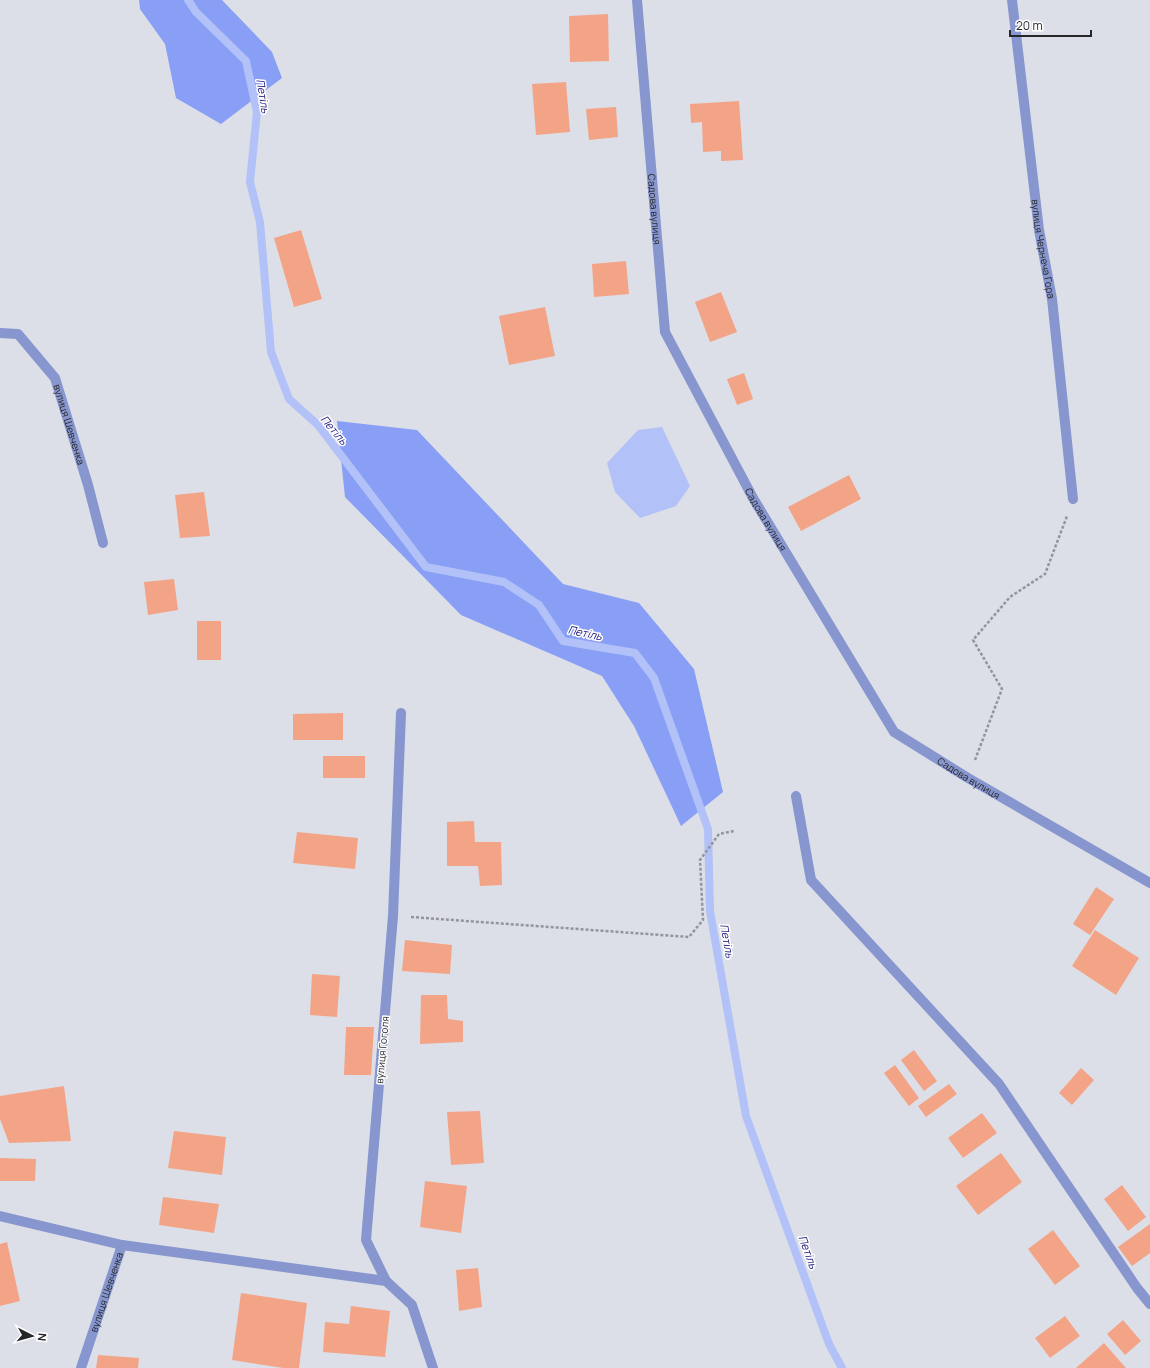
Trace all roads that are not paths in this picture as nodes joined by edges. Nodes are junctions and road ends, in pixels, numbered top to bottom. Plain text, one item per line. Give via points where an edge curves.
1 (637, 0) edge
2 (1012, 0) edge
3 (0, 333) edge
4 (1073, 499) road end
5 (103, 543) dead end
6 (401, 713) dead end
7 (796, 796) dead end
8 (1150, 883) edge
9 (0, 1216) edge
10 (122, 1245) junction
11 (386, 1281) junction
12 (1150, 1304) edge
13 (81, 1368) edge
14 (433, 1368) edge

1 - 8 street, Садова вулиця via 665,332 754,498 894,732 968,778
2 - 4 street, вулиця Чернеча Гора via 1039,230 1052,299
3 - 5 street, вулиця Шевченка via 18,334 55,378
6 - 11 street, вулиця Гоголя via 393,916 366,1240
7 - 12 street via 811,880 999,1084
9 - 10 street, вулиця Шевченка
10 - 11 street
10 - 13 street, вулиця Шевченка
11 - 14 street, вулиця Гоголя via 412,1305

